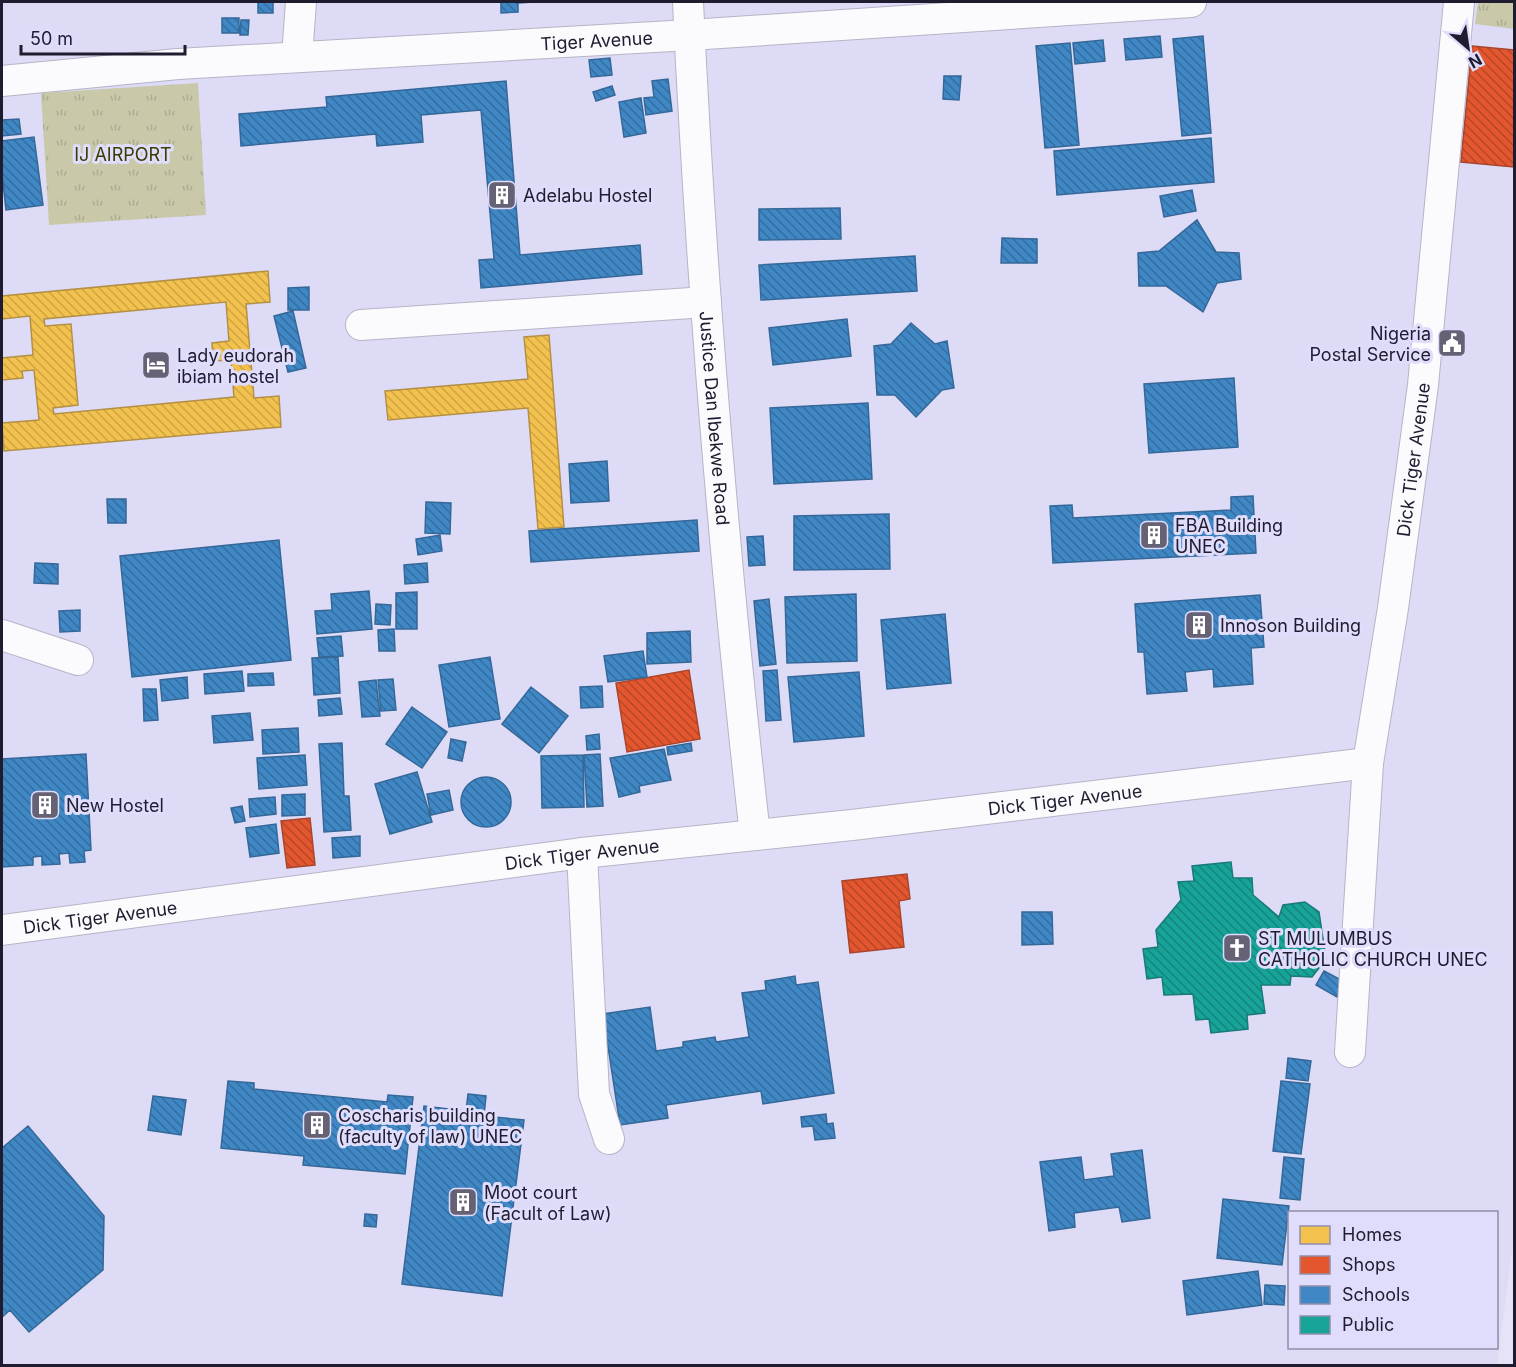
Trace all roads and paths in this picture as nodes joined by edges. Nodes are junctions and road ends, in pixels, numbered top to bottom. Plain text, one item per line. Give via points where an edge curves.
1 (302, 2) edge
2 (688, 2) edge
3 (1191, 2) edge
4 (1459, 2) edge
5 (690, 35) junction
6 (297, 57) junction
7 (2, 81) edge
8 (706, 302) junction
9 (361, 325) dead end
10 (2, 635) edge
11 (78, 660) dead end
12 (1368, 763) junction
13 (755, 835) junction
14 (582, 853) junction
15 (2, 930) edge
16 (1350, 1052) dead end
17 (609, 1139) dead end

1 - 6 lane
2 - 5 lane, Justice Dan Ibekwe Road
3 - 5 lane, Tiger Avenue
4 - 12 lane, Dick Tiger Avenue via 1423,385
5 - 6 lane, Tiger Avenue
5 - 8 lane, Justice Dan Ibekwe Road
6 - 7 lane, Tiger Avenue
8 - 9 lane
8 - 13 lane, Justice Dan Ibekwe Road via 731,615
10 - 11 lane
12 - 13 lane, Dick Tiger Avenue
12 - 16 lane
13 - 14 lane, Dick Tiger Avenue
14 - 15 lane, Dick Tiger Avenue
14 - 17 lane via 594,1094

